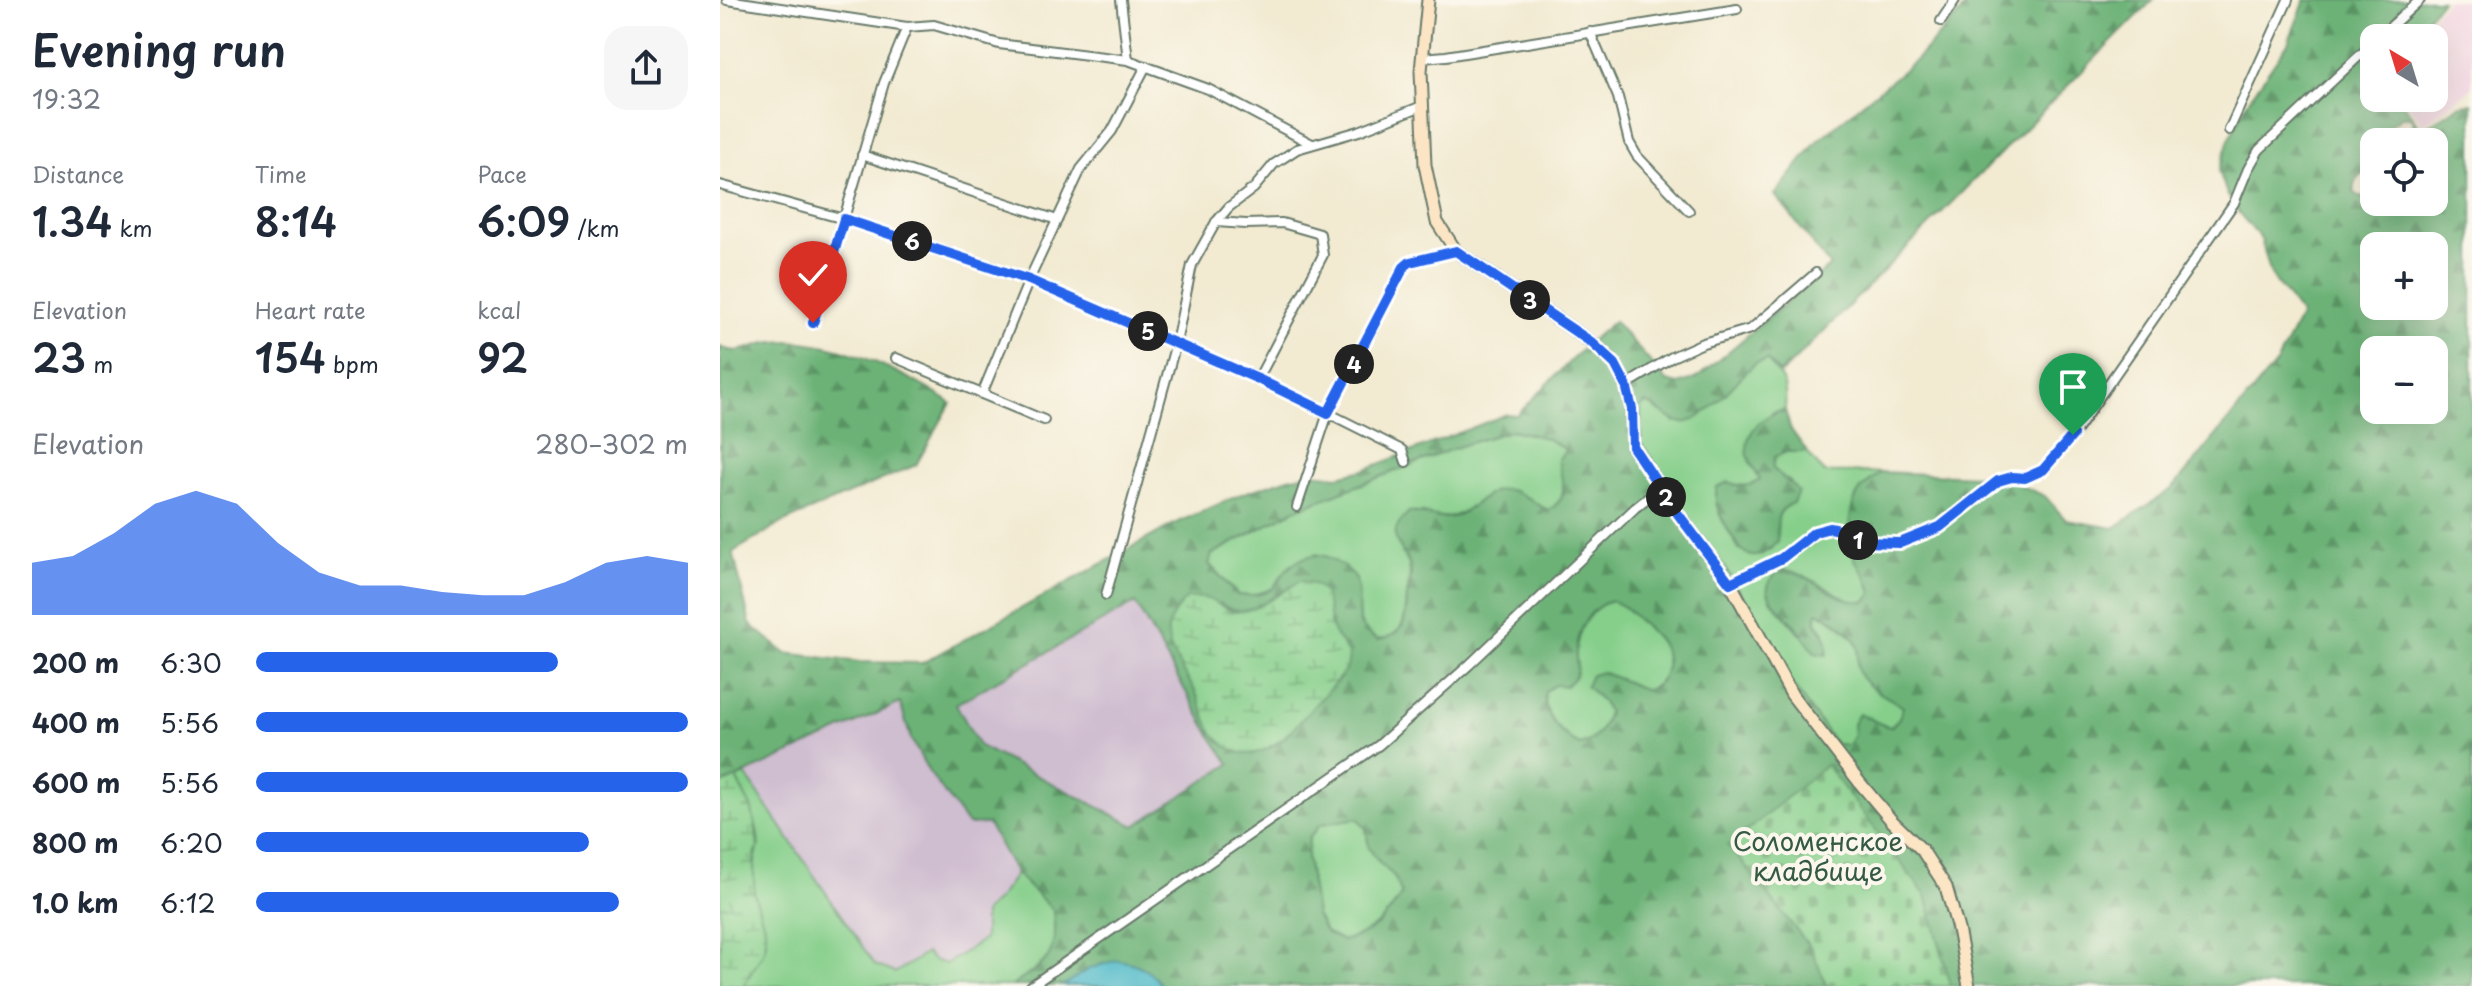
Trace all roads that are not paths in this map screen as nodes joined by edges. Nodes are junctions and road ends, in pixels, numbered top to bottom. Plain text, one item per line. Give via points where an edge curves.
1 (1121, 0) edge
2 (1428, 0) edge
3 (1955, 0) edge
4 (2288, 0) edge
5 (2420, 0) edge
6 (730, 1) edge
7 (1737, 9) dead end
8 (1941, 21) dead end
9 (2394, 24) edge
10 (907, 27) junction
11 (1590, 32) junction
12 (2360, 55) edge
13 (1422, 58) junction
14 (1128, 60) junction
15 (1146, 66) junction
16 (1422, 106) junction
17 (2229, 130) dead end
18 (1312, 144) junction
19 (862, 155) junction
20 (720, 185) edge
21 (1689, 211) dead end
22 (844, 219) junction
23 (1057, 220) junction
24 (1216, 222) junction
25 (1456, 251) junction
26 (1816, 273) dead end
27 (1029, 280) junction
28 (813, 323) dead end
29 (1176, 343) junction
30 (896, 358) dead end
31 (1258, 379) junction
32 (1626, 385) junction
33 (982, 394) junction
34 (1328, 413) junction
35 (1044, 420) dead end
36 (1406, 462) dead end
37 (1660, 488) junction
38 (1297, 507) dead end
39 (1730, 583) junction
40 (1106, 595) dead end
41 (1031, 986) edge
42 (1969, 986) edge

1 - 14 street
2 - 13 street
3 - 8 street
4 - 17 street
5 - 9 street
6 - 10 street
7 - 11 street
10 - 14 street via 934,25 999,44
10 - 19 street
11 - 13 street
11 - 21 street via 1618,97 1629,142
12 - 39 street via 2259,150 2234,203 2073,435 2043,470 1998,481 1940,527 1900,543 1860,542 1830,528
13 - 16 street
14 - 15 street
15 - 18 street via 1208,89
15 - 23 street via 1112,131 1081,169
16 - 18 street
16 - 25 street via 1432,202 1437,222
18 - 24 street via 1274,164
19 - 22 street
19 - 23 street
20 - 22 street
22 - 27 street
22 - 28 street
23 - 27 street
24 - 29 street via 1192,265
24 - 31 street via 1282,223 1320,234 1323,255
25 - 32 street via 1591,342 1615,364
25 - 34 street via 1404,267
26 - 32 street via 1751,329 1703,343
27 - 29 street
27 - 33 street
29 - 31 street
29 - 40 street
30 - 33 street
31 - 34 street
32 - 37 street via 1633,447
33 - 35 street
34 - 36 street via 1402,450
34 - 38 street
37 - 39 street
37 - 41 street via 1379,745
39 - 42 street via 1792,695 1946,887

